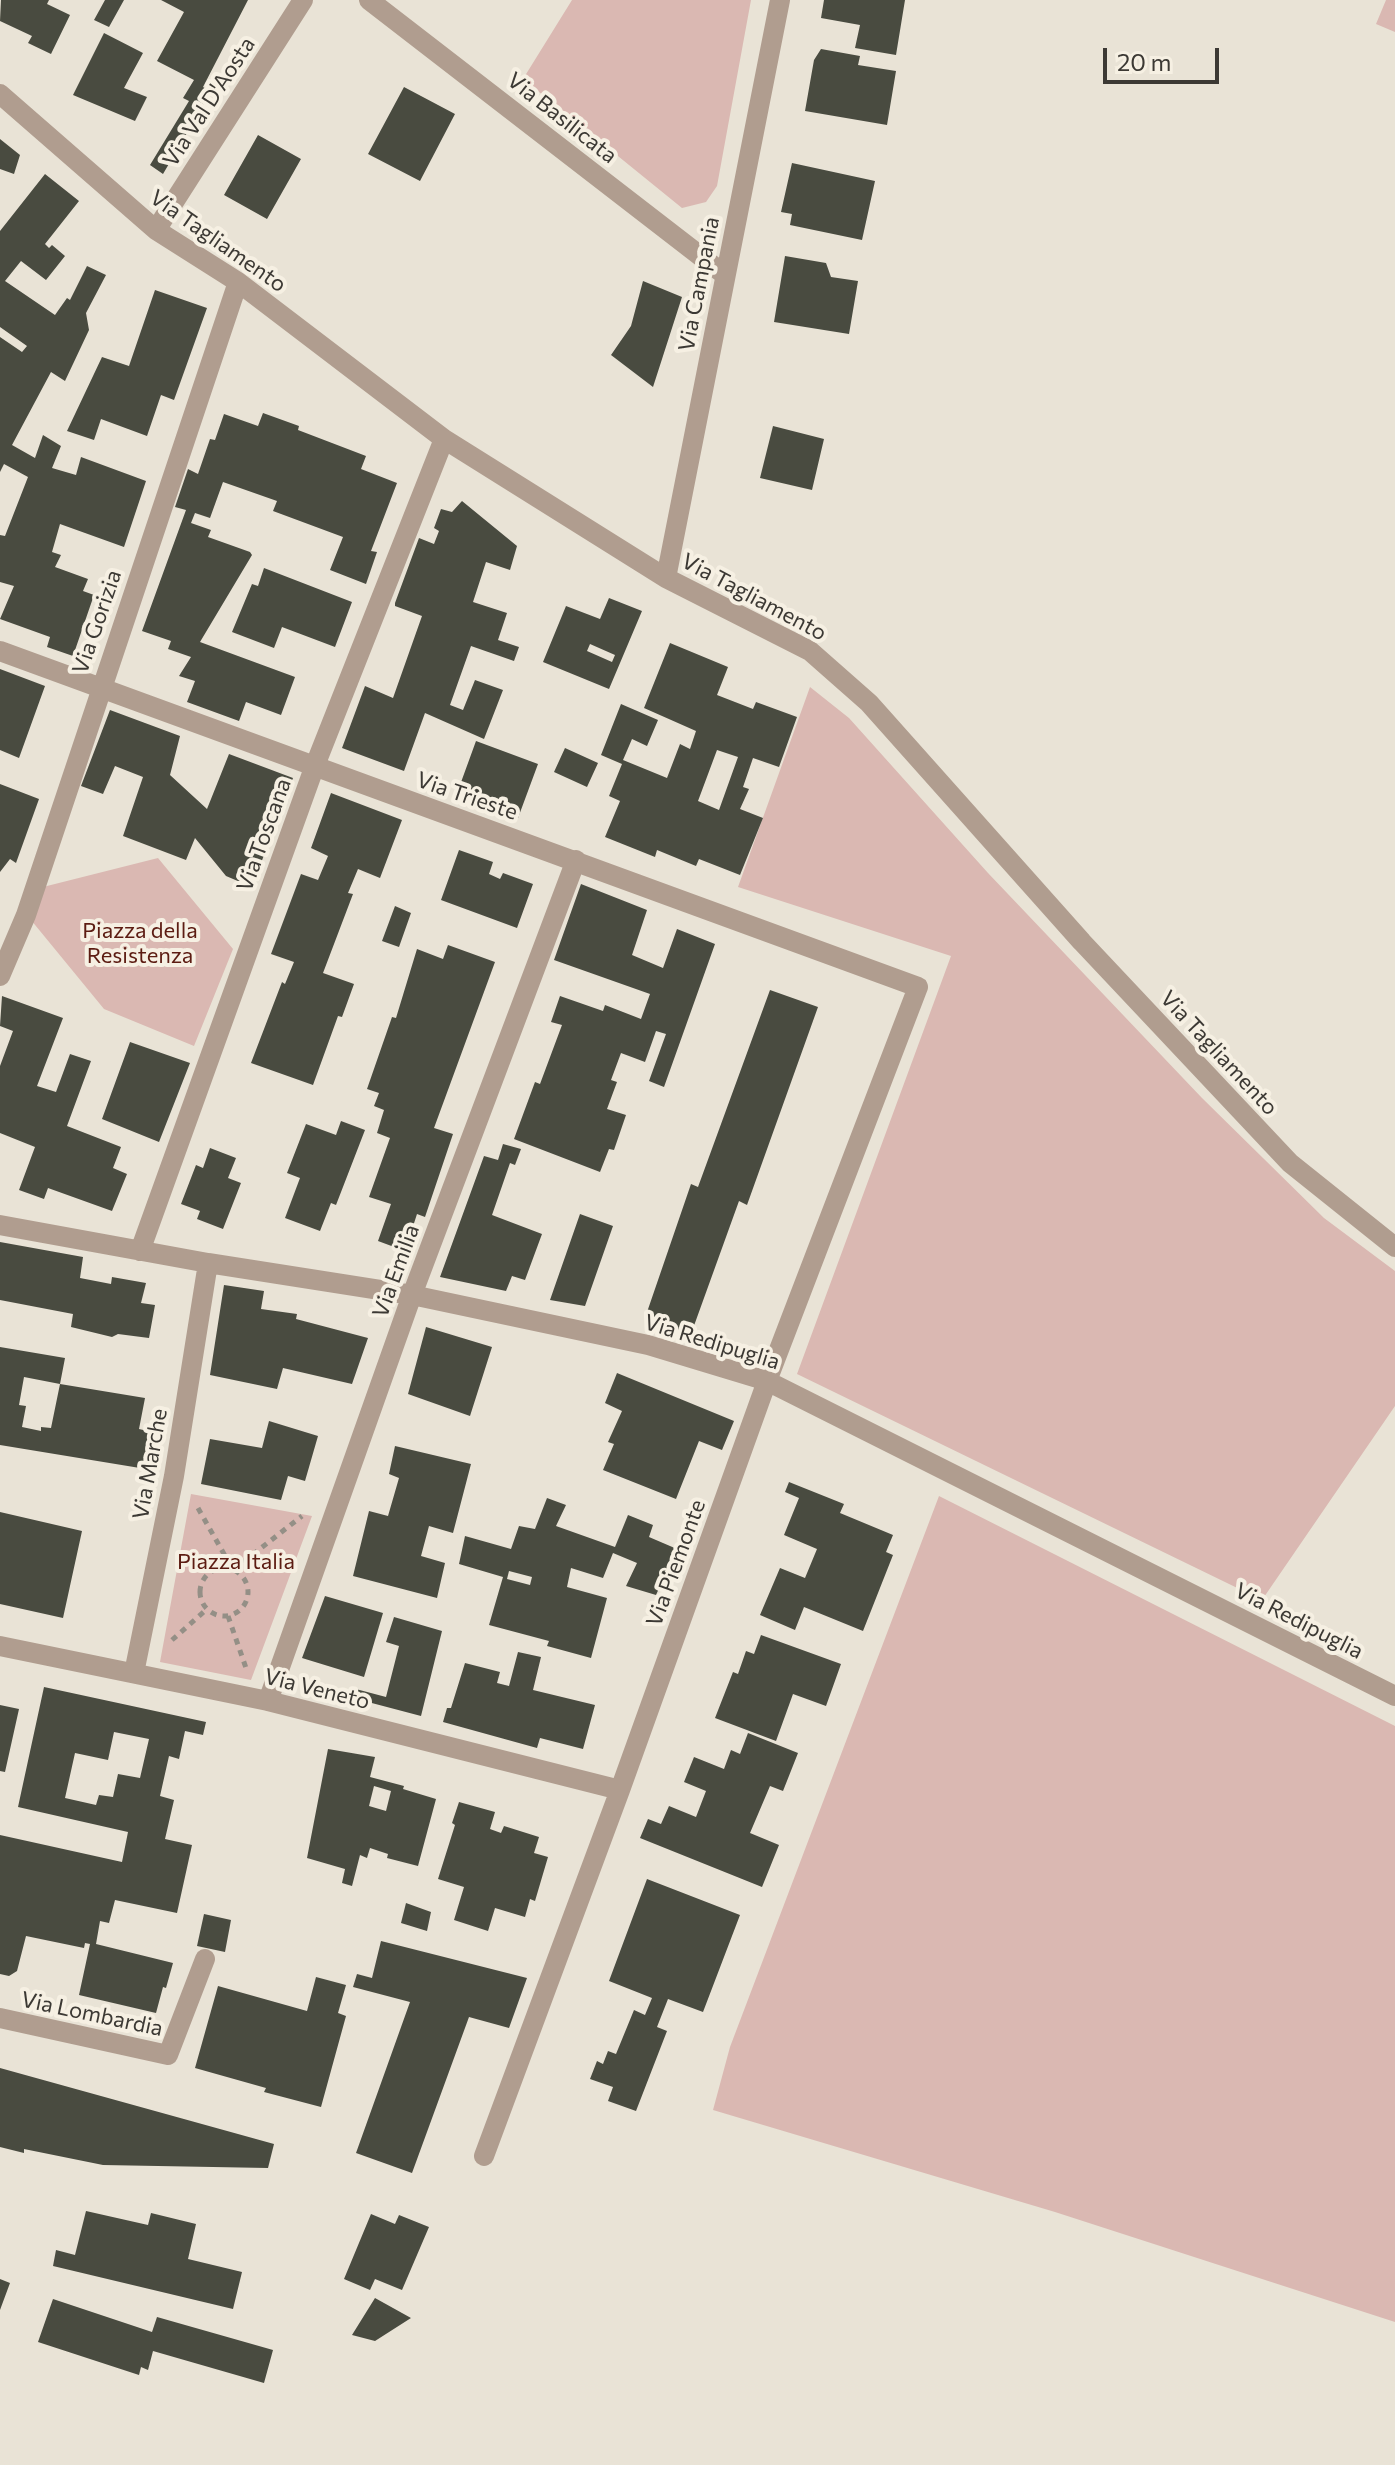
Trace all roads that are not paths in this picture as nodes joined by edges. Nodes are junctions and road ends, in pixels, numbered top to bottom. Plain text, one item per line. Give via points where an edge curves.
1 (303, 0) edge
2 (369, 0) edge
3 (780, 0) edge
4 (0, 94) edge
5 (156, 230) junction
6 (725, 275) junction
7 (238, 282) junction
8 (444, 439) junction
9 (666, 578) junction
10 (0, 651) edge
11 (100, 689) junction
12 (314, 768) junction
13 (576, 860) junction
14 (0, 976) edge
15 (918, 987) joint
16 (0, 1225) edge
17 (1395, 1247) edge
18 (140, 1251) junction
19 (208, 1263) junction
20 (412, 1295) junction
21 (767, 1381) junction
22 (0, 1646) edge
23 (134, 1673) junction
24 (1395, 1696) edge
25 (268, 1701) junction
26 (620, 1790) junction
27 (205, 1959) dead end
28 (0, 2018) edge
29 (484, 2156) dead end

1 - 5 street, Via Val D'Aosta
2 - 6 street, Via Basilicata
3 - 6 street, Via Campania
4 - 5 street, Via Tagliamento
5 - 7 street, Via Tagliamento
6 - 9 street, Via Campania
7 - 8 street, Via Tagliamento
7 - 11 street, Via Gorizia
8 - 9 street, Via Tagliamento
8 - 12 street, Via Toscana
9 - 17 street, Via Tagliamento via 810,651 869,703 1082,942 1290,1163
10 - 11 street, Via Trieste
11 - 12 street, Via Trieste
11 - 14 street, Via Gorizia via 26,915
12 - 13 street, Via Trieste
12 - 18 street, Via Toscana
13 - 15 street, Via Trieste
13 - 20 street, Via Emilia
15 - 21 street, Via Piemonte
16 - 18 street, Via Redipuglia
18 - 19 street, Via Redipuglia
19 - 20 street, Via Redipuglia
19 - 23 street, Via Marche via 174,1476
20 - 21 street, Via Redipuglia via 648,1345
20 - 25 street, Via Emilia
21 - 24 street, Via Redipuglia
21 - 26 street, Via Piemonte
22 - 23 street, Via Veneto
23 - 25 street, Via Veneto
25 - 26 street, Via Veneto
26 - 29 street, Via Piemonte
27 - 28 street, Via Lombardia via 168,2055

